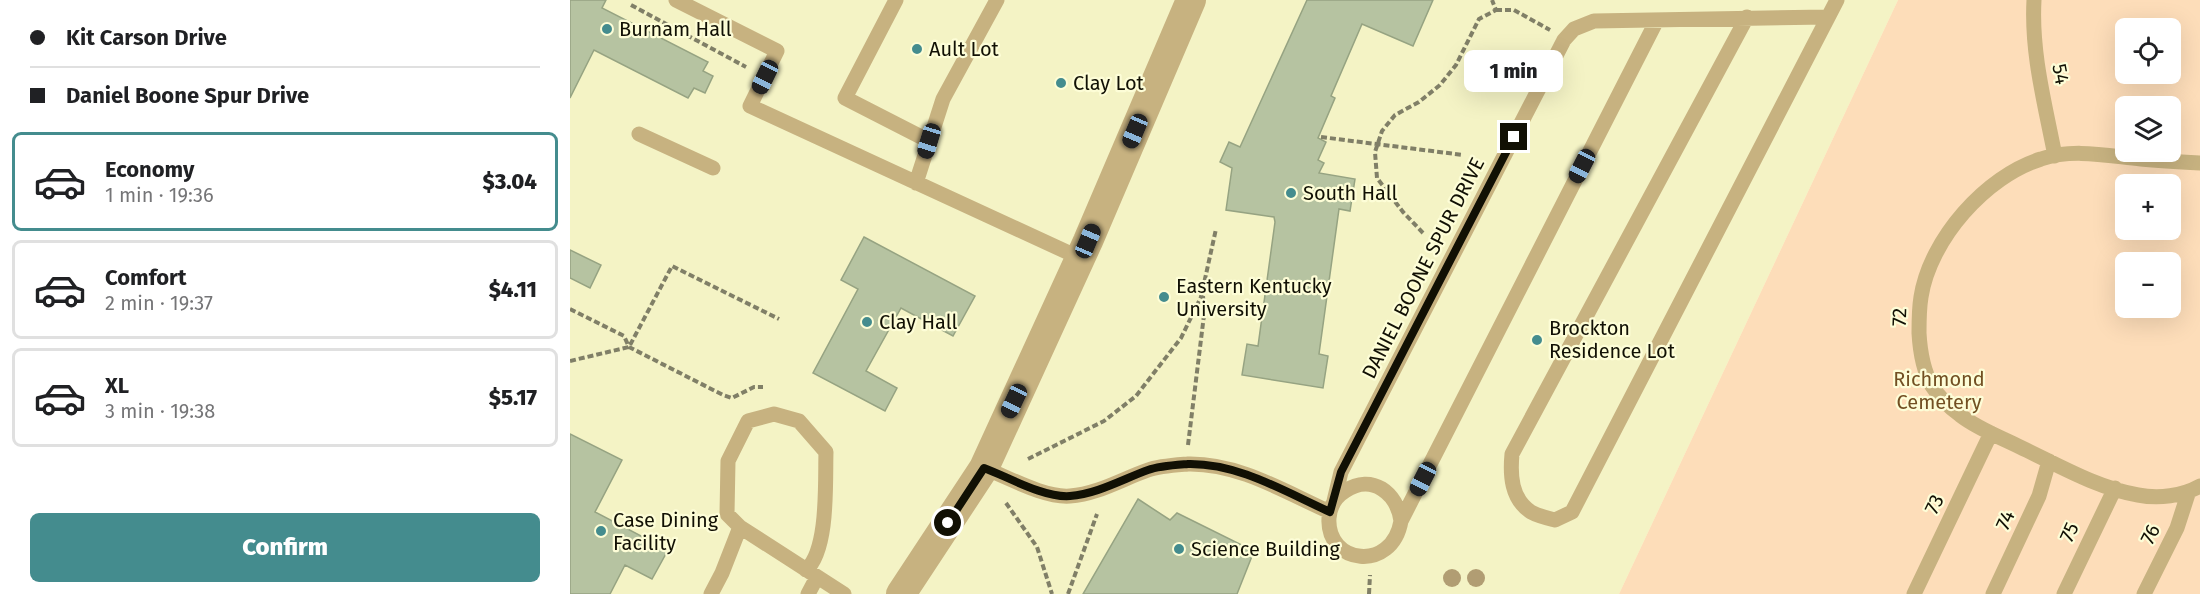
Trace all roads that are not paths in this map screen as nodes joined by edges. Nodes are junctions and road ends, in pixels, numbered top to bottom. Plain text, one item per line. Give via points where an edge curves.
1 (676, 0) edge
2 (896, 0) edge
3 (997, 0) edge
4 (1191, 0) edge
5 (1837, 0) edge
6 (2034, 0) edge
7 (1747, 17) junction
8 (1827, 17) junction
9 (1657, 20) junction
10 (639, 134) dead end
11 (929, 141) junction
12 (2055, 156) junction
13 (2200, 163) edge
14 (713, 168) dead end
15 (916, 183) junction
16 (1080, 258) junction
17 (1991, 433) junction
18 (2049, 461) junction
19 (984, 468) junction
20 (2115, 488) junction
21 (2195, 488) edge
22 (1332, 507) junction
23 (1401, 521) junction
24 (740, 527) junction
25 (812, 573) junction
26 (711, 594) edge
27 (808, 594) edge
28 (844, 594) edge
29 (901, 594) edge
30 (1914, 594) edge
31 (1993, 594) edge
32 (2064, 594) edge
33 (2144, 594) edge

1 - 15 lane via 777,51 750,106
2 - 11 lane via 845,98
3 - 11 lane via 943,99
4 - 16 street
5 - 8 lane
6 - 12 lane, 54 via 2034,48
7 - 8 lane, DANIEL BOONE SPUR DRIVE
7 - 8 lane via 1512,454 1510,475 1515,494 1530,511 1555,520 1572,512
7 - 9 lane, DANIEL BOONE SPUR DRIVE
9 - 22 lane, DANIEL BOONE SPUR DRIVE via 1594,21 1574,29 1564,40 1341,472
9 - 23 lane
10 - 14 lane
11 - 15 lane
12 - 13 lane, 72 via 2095,153
12 - 17 lane, 72 via 2042,158 2003,178 1967,210 1937,251 1921,296 1920,344 1923,367 1932,386 1960,415
15 - 16 lane
16 - 19 street
17 - 18 lane, 72
17 - 30 lane, 73
18 - 20 lane, 72
18 - 31 lane, 74 via 2039,496
19 - 22 lane via 1044,493 1069,496 1106,487 1150,469 1189,464 1210,466 1251,475
19 - 29 street
20 - 21 lane, 72 via 2157,496
20 - 32 lane, 75
21 - 33 lane, 76
22 - 23 lane via 1341,493 1352,487 1375,486 1394,499
22 - 23 lane via 1332,536 1349,553 1361,556 1372,556 1393,544
24 - 25 lane
24 - 25 lane via 727,513 728,461 748,421 774,414 799,421 826,452 823,530
24 - 26 lane
25 - 27 lane
25 - 28 lane

